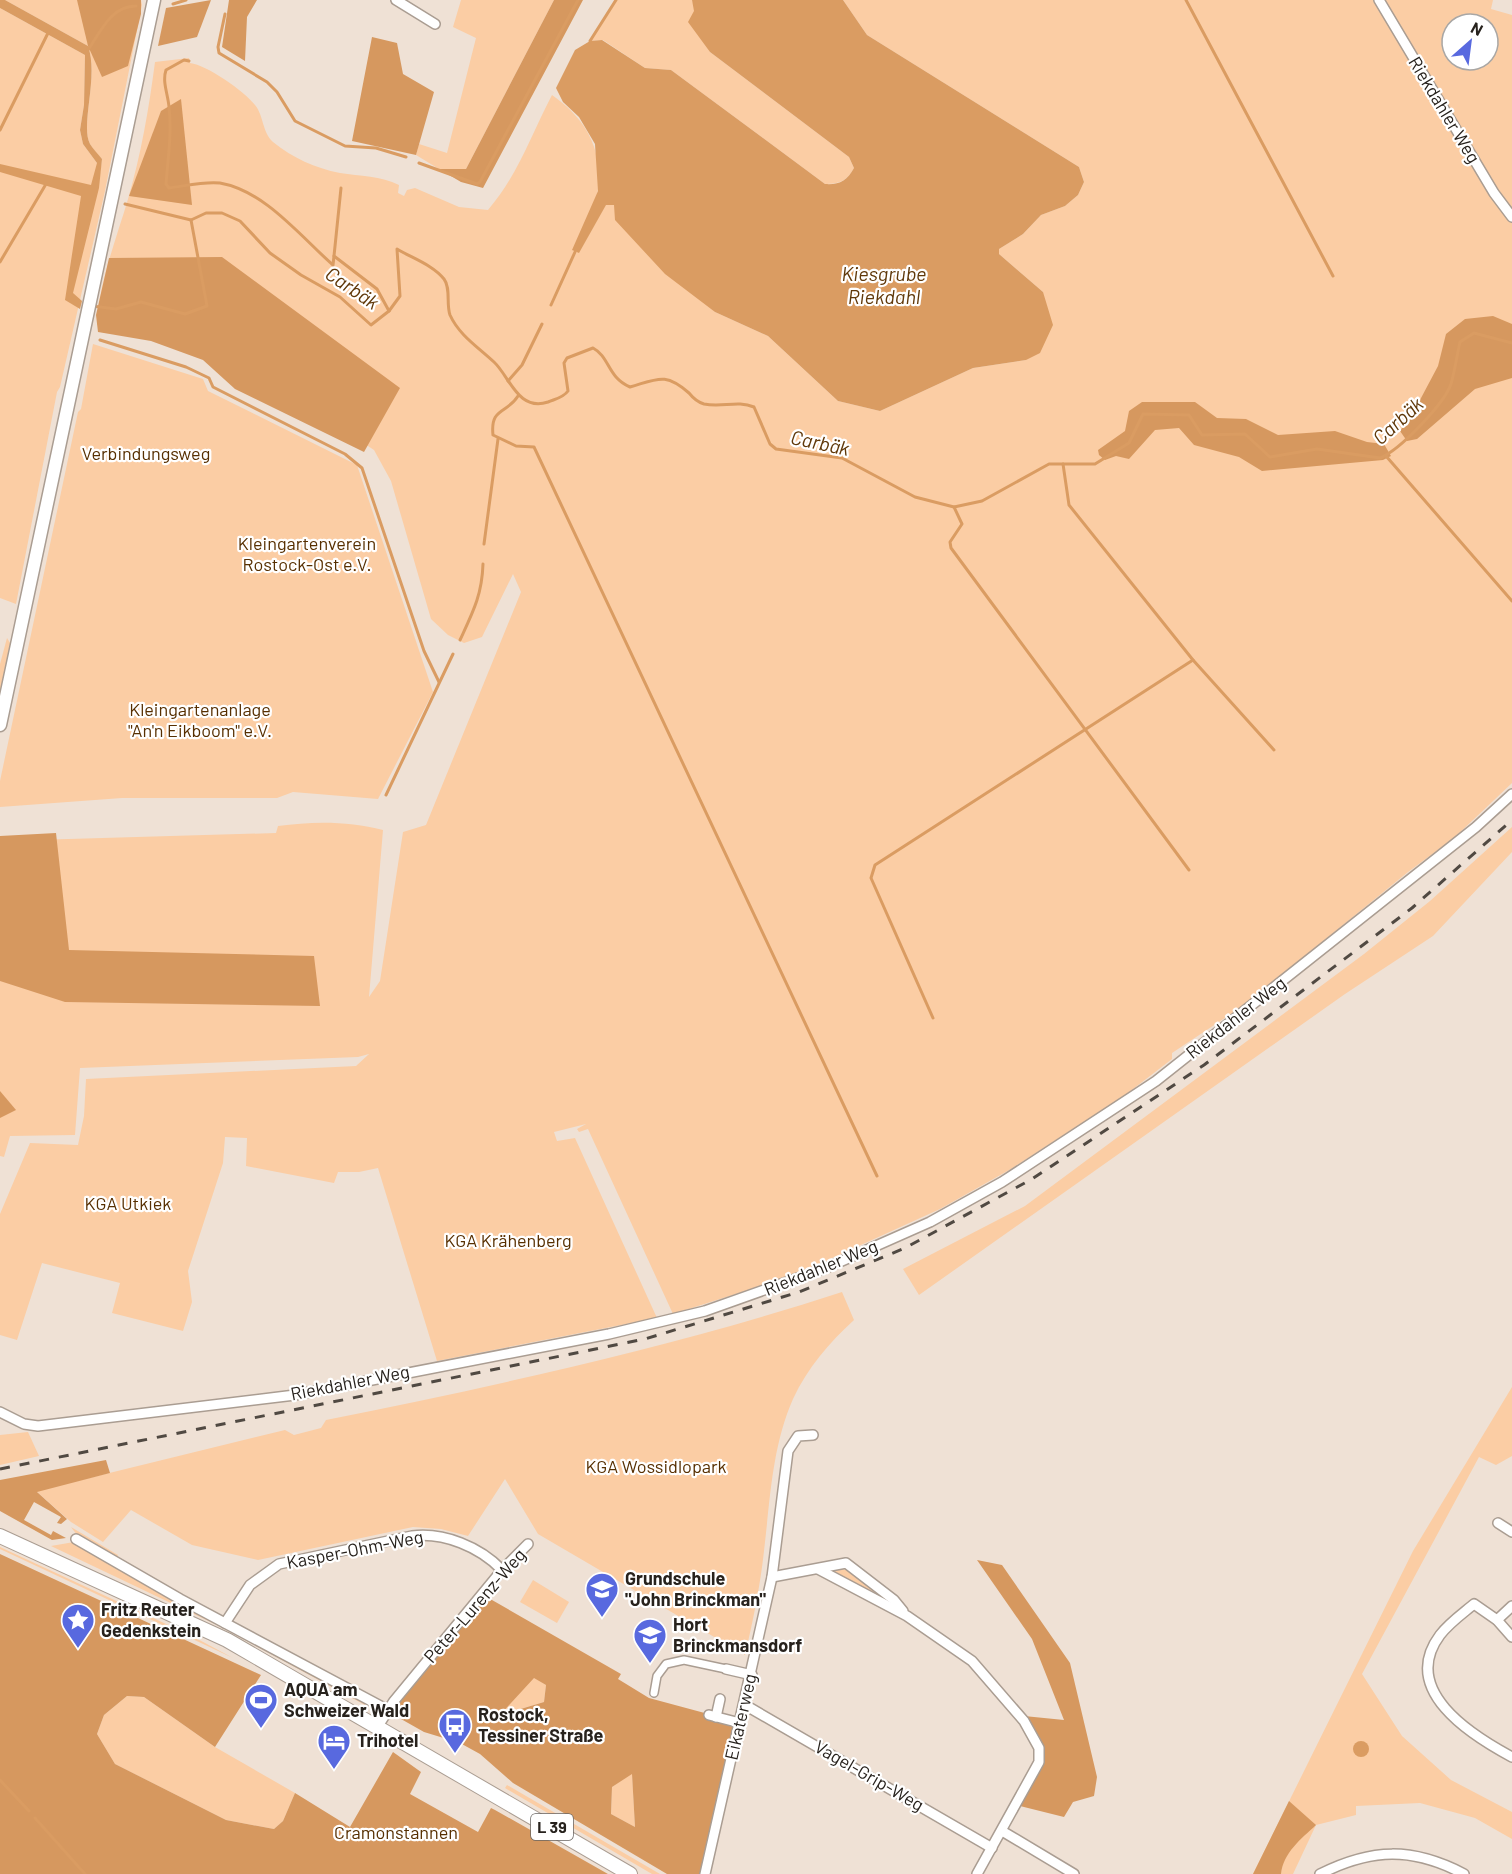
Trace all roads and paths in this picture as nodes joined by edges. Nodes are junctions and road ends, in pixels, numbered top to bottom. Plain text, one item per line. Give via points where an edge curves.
1 (154, 0) edge
2 (396, 0) edge
3 (1379, 0) edge
4 (435, 24) dead end
5 (1512, 217) edge
6 (0, 725) edge
7 (1512, 794) edge
8 (0, 1413) edge
9 (813, 1435) dead end
10 (1498, 1523) dead end
11 (1511, 1527) edge
12 (0, 1532) edge
13 (0, 1536) edge
14 (76, 1539) dead end
15 (18, 1543) junction
16 (528, 1544) dead end
17 (818, 1569) junction
18 (502, 1570) junction
19 (772, 1577) junction
20 (1512, 1606) edge
21 (907, 1616) junction
22 (1497, 1620) junction
23 (225, 1623) junction
24 (1512, 1637) edge
25 (726, 1669) joint
26 (752, 1675) junction
27 (654, 1693) dead end
28 (720, 1699) dead end
29 (745, 1705) junction
30 (388, 1710) junction
31 (740, 1723) junction
32 (378, 1726) junction
33 (1512, 1758) edge
34 (1002, 1831) junction
35 (992, 1848) junction
36 (630, 1874) edge
37 (705, 1874) edge
38 (977, 1874) edge
39 (1074, 1874) edge
40 (1320, 1874) edge
41 (1464, 1874) edge

1 - 6 main road
2 - 4 street
3 - 5 street, Riekdahler Weg
7 - 8 street, Riekdahler Weg via 1476,827 1156,1081 992,1187 930,1222 826,1268 662,1322 295,1395 38,1426
9 - 19 street, Eikaterweg via 798,1436 788,1451
10 - 11 street
12 - 15 main road, L 39
13 - 15 main road, L 39
14 - 23 street
15 - 32 main road, L 39 via 227,1640
16 - 18 street, Peter-Lurenz-Weg
17 - 19 street
17 - 21 street
17 - 21 street via 846,1563 894,1600
18 - 23 street, Kasper-Ohm-Weg via 488,1557 461,1543 432,1535 412,1536 268,1569 250,1585
18 - 30 street, Peter-Lurenz-Weg
19 - 26 street, Eikaterweg
20 - 22 street
21 - 34 street via 972,1661 1024,1721 1040,1748 1039,1762
22 - 24 street
22 - 33 street via 1474,1604 1438,1637 1427,1668 1437,1700 1462,1726
23 - 30 street
25 - 26 street
25 - 27 street via 684,1660 666,1664 657,1676
26 - 29 street, Eikaterweg
28 - 31 street via 712,1716
29 - 31 street, Eikaterweg
29 - 35 street, Vagel-Grip-Weg
30 - 32 street, Peter-Lurenz-Weg
31 - 37 street, Eikaterweg
32 - 36 main road, L 39
34 - 35 street
34 - 39 street
35 - 38 street
40 - 41 street via 1343,1862 1402,1853 1430,1859

